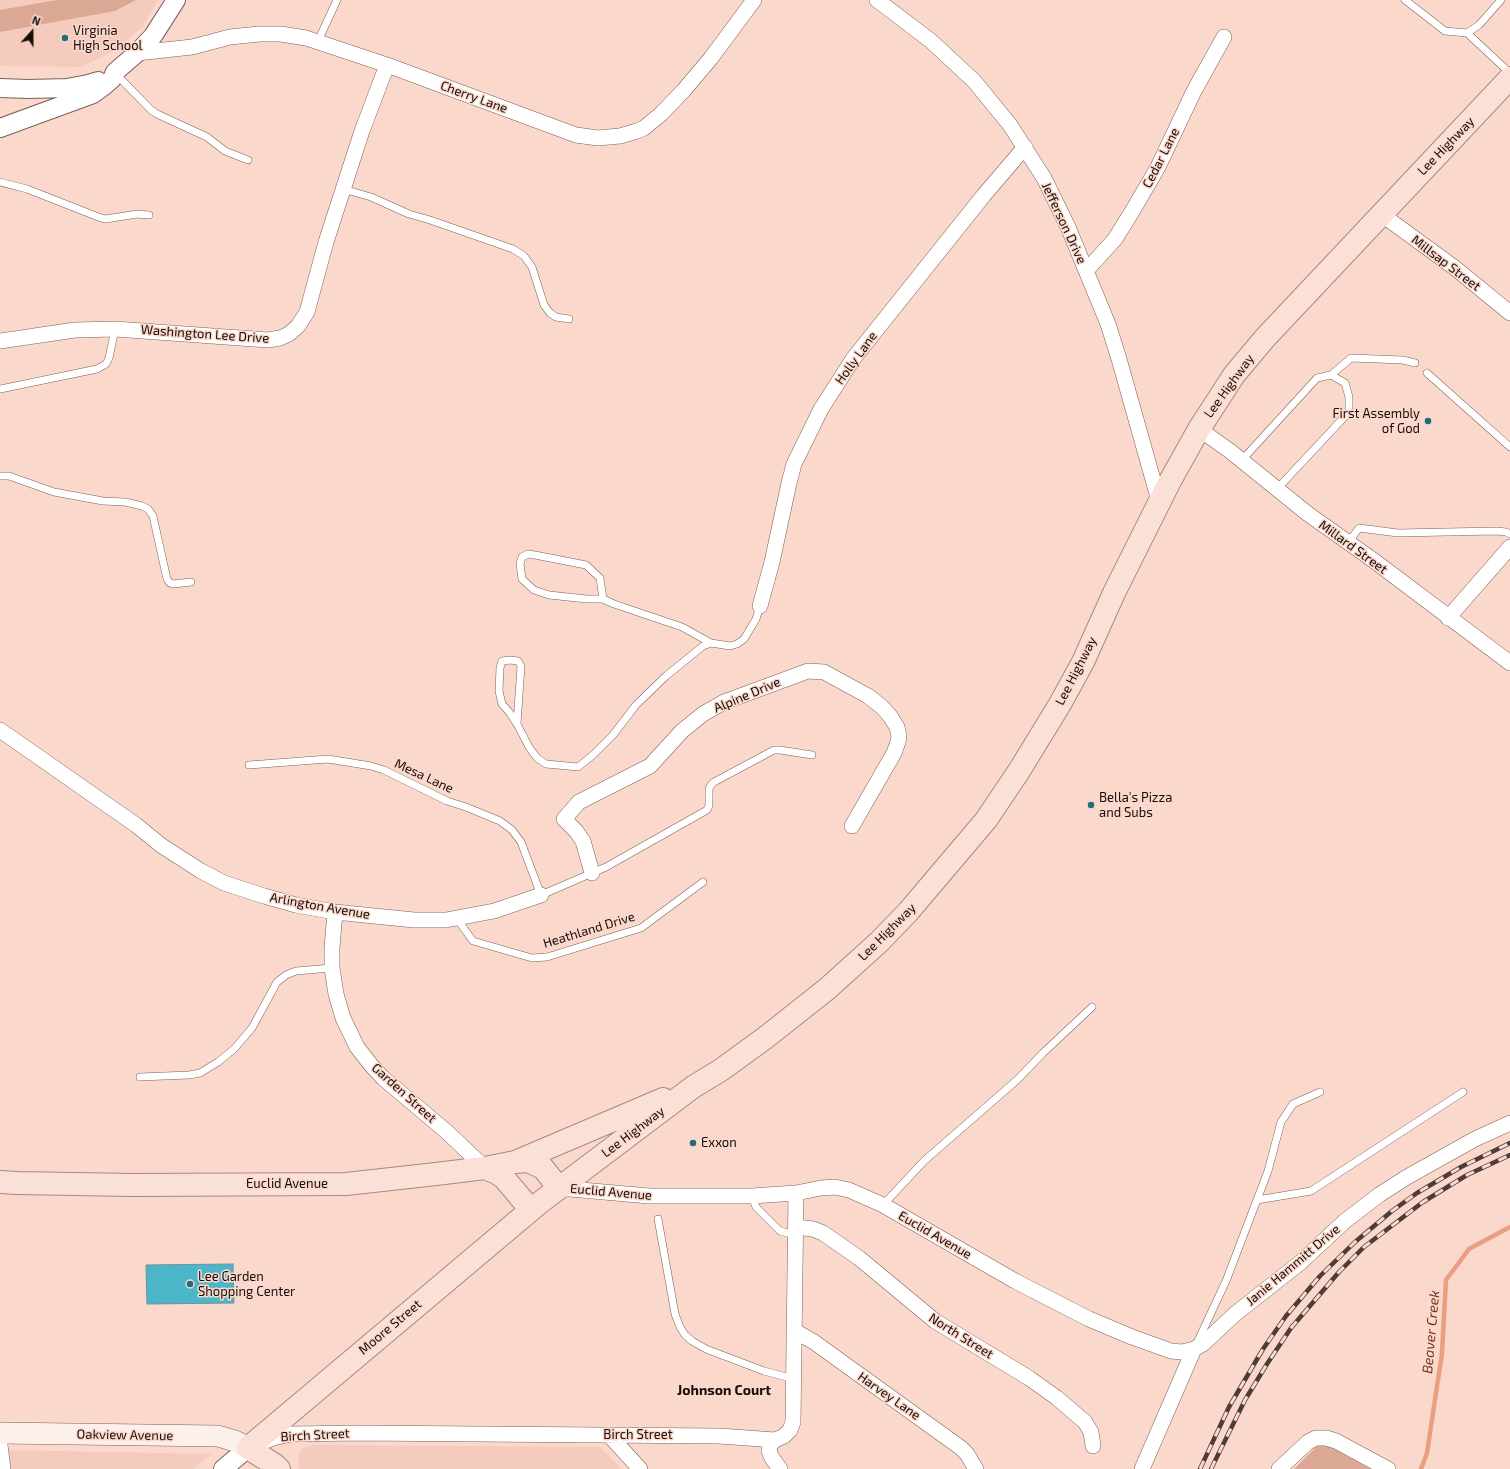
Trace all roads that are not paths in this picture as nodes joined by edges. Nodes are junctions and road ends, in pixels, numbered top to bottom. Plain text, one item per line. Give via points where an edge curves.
1 (176, 0) edge
2 (337, 0) edge
3 (754, 0) edge
4 (877, 0) edge
5 (1405, 0) edge
6 (1501, 0) edge
7 (1467, 33) junction
8 (1224, 37) dead end
9 (318, 41) junction
10 (137, 54) junction
11 (387, 66) junction
12 (115, 72) junction
13 (1510, 72) edge
14 (1510, 78) edge
15 (0, 88) edge
16 (0, 128) edge
17 (1025, 147) junction
18 (248, 160) dead end
19 (0, 182) edge
20 (343, 189) junction
21 (1381, 214) junction
22 (149, 215) dead end
23 (1086, 270) junction
24 (1510, 313) edge
25 (570, 319) dead end
26 (115, 329) junction
27 (0, 341) edge
28 (1415, 363) dead end
29 (1427, 373) dead end
30 (1331, 375) junction
31 (0, 389) edge
32 (1198, 429) junction
33 (1510, 447) edge
34 (1242, 460) junction
35 (0, 476) edge
36 (1277, 489) junction
37 (1159, 501) junction
38 (1510, 534) edge
39 (1348, 543) junction
40 (1510, 547) edge
41 (191, 582) dead end
42 (603, 599) junction
43 (760, 606) joint
44 (1448, 618) junction
45 (711, 643) junction
46 (1510, 663) edge
47 (517, 724) junction
48 (0, 730) edge
49 (812, 756) dead end
50 (249, 765) dead end
51 (852, 826) dead end
52 (592, 873) junction
53 (703, 882) dead end
54 (541, 895) junction
55 (335, 912) junction
56 (457, 919) junction
57 (332, 968) junction
58 (1092, 1007) dead end
59 (140, 1078) dead end
60 (693, 1087) junction
61 (1320, 1092) dead end
62 (1463, 1092) dead end
63 (1510, 1123) edge
64 (515, 1162) junction
65 (485, 1168) junction
66 (0, 1182) edge
67 (559, 1188) junction
68 (796, 1193) junction
69 (752, 1196) junction
70 (1257, 1200) junction
71 (883, 1205) junction
72 (531, 1210) junction
73 (658, 1219) dead end
74 (796, 1231) junction
75 (795, 1331) junction
76 (1194, 1349) junction
77 (794, 1379) junction
78 (0, 1433) edge
79 (609, 1435) junction
80 (775, 1440) junction
81 (0, 1445) edge
82 (1093, 1446) dead end
83 (248, 1448) junction
84 (3, 1469) edge
85 (223, 1469) edge
86 (254, 1469) edge
87 (279, 1469) edge
88 (640, 1469) edge
89 (780, 1469) edge
90 (976, 1469) edge
91 (1142, 1469) edge
92 (1279, 1469) edge
93 (1388, 1469) edge

1 - 10 street via 163,22
2 - 9 lane
3 - 11 street, Cherry Lane via 711,58 661,114 644,128 620,136 598,138 576,135
4 - 17 street, Jefferson Drive via 931,41 956,64 995,106
5 - 7 lane via 1445,31
6 - 7 lane
7 - 13 lane
8 - 23 street, Cedar Lane via 1134,210 1114,239
9 - 10 street, Cherry Lane via 281,34 259,34
9 - 11 street, Cherry Lane
10 - 12 street
11 - 20 street, Washington Lee Drive
12 - 15 street via 88,84 67,88
12 - 16 street via 112,79 93,94
12 - 18 lane via 157,114 207,137 225,151
14 - 21 main road, Lee Highway
17 - 23 street, Jefferson Drive via 1044,178
17 - 43 street, Holly Lane via 853,359 821,408 794,464
19 - 22 lane via 27,189 101,218
20 - 25 lane via 513,249 524,256 532,267 544,305 550,313 556,317
20 - 26 street, Washington Lee Drive via 306,312 298,326 289,334 268,340
21 - 24 street, Millsap Street via 1455,268
21 - 32 main road, Lee Highway via 1265,338 1234,375
23 - 37 street, Jefferson Drive via 1108,324
26 - 27 street, Washington Lee Drive via 75,330
26 - 31 lane via 106,364 97,369
28 - 30 lane via 1403,360 1351,358
29 - 33 lane
30 - 34 lane via 1318,378
30 - 36 lane via 1345,383 1349,397 1349,412
32 - 34 street, Millard Street
32 - 37 main road, Lee Highway
34 - 36 street, Millard Street
35 - 41 lane via 9,476 54,492 148,509 153,516 167,579 174,584
36 - 39 street, Millard Street
37 - 60 main road, Lee Highway via 1083,662 1019,771 986,820 879,942 827,989 765,1038
38 - 39 lane via 1496,531 1398,533 1359,528
39 - 44 street, Millard Street
40 - 44 street
42 - 42 lane via 549,595 534,590 522,579 522,557 528,554 586,565 600,578
42 - 45 lane via 682,627
43 - 45 lane via 756,619 744,639 730,646
44 - 46 street, Millard Street
45 - 47 lane via 703,646 666,676 636,705 593,756 578,767 546,764 537,758
47 - 47 lane via 502,704 499,691 502,661 518,661 520,666
48 - 55 street, Arlington Avenue via 201,871 264,896
49 - 52 lane via 774,750 714,782 709,789 707,810
50 - 54 lane, Mesa Lane via 328,759 371,766 447,801 500,821 512,830 521,842
51 - 52 street, Alpine Drive via 894,753 898,732 890,716 868,696 824,672 808,670 724,702 702,714 682,731 650,766 579,802 564,819 583,841
52 - 54 lane
53 - 56 lane, Heathland Drive via 641,928 547,957 532,958 473,941
54 - 56 street, Arlington Avenue via 494,911
55 - 56 street, Arlington Avenue via 414,920
55 - 57 street, Garden Street
57 - 59 lane via 296,971 277,982 252,1028 234,1049 200,1073
57 - 65 street, Garden Street via 343,1018 357,1047 383,1078 448,1132
58 - 71 lane via 1017,1080 924,1161
60 - 64 main road
60 - 67 main road, Lee Highway
61 - 70 lane via 1294,1104 1281,1122
62 - 70 lane via 1311,1191
63 - 76 street, Janie Hammitt Drive via 1475,1139 1379,1195
64 - 65 main road, Euclid Avenue
64 - 67 main road, Euclid Avenue via 528,1161 543,1168
65 - 66 main road, Euclid Avenue via 346,1184 133,1185
65 - 72 main road via 497,1172 504,1178
67 - 69 street, Euclid Avenue via 649,1196
67 - 72 main road, Moore Street
68 - 69 street, Euclid Avenue
68 - 71 street, Euclid Avenue via 835,1187 849,1190
68 - 74 street
69 - 74 lane via 756,1207 780,1231
70 - 76 lane via 1226,1281
71 - 76 street, Euclid Avenue via 1015,1281 1089,1319 1171,1351
72 - 83 main road, Moore Street
73 - 77 lane via 676,1314 686,1335 706,1349 764,1372
74 - 75 street
74 - 82 street, North Street via 813,1229 823,1233 859,1258 934,1322 1029,1378 1057,1398 1085,1422 1091,1432
75 - 77 street
75 - 90 street, Harvey Lane via 961,1448
76 - 91 street
77 - 80 street via 793,1422 784,1436
78 - 83 main road, Oakview Avenue via 218,1436
79 - 80 street, Birch Street via 719,1436
79 - 83 street, Birch Street via 291,1434
79 - 88 street
80 - 89 street via 770,1445 769,1452
81 - 84 street
83 - 85 street, Moore Street
83 - 86 main road
83 - 87 main road
92 - 93 street via 1308,1442 1316,1438 1326,1438 1336,1440

